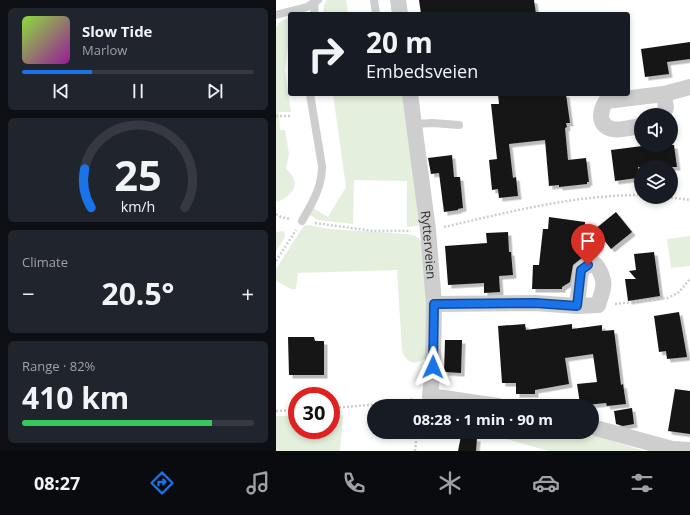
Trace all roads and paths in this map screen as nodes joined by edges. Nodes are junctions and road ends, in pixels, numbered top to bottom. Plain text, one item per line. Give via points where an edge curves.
1 (374, 0) edge
2 (398, 0) edge
3 (317, 1) edge
4 (288, 12) edge
5 (290, 12) edge
6 (314, 12) edge
7 (376, 12) edge
8 (400, 12) edge
9 (276, 15) edge
10 (690, 87) edge
11 (664, 94) junction
12 (310, 96) edge
13 (410, 96) edge
14 (666, 108) edge
15 (276, 116) edge
16 (291, 116) dead end
17 (414, 124) junction
18 (458, 125) dead end
19 (634, 127) edge
20 (634, 195) edge
21 (678, 198) edge
22 (690, 200) edge
23 (276, 214) edge
24 (302, 221) junction
25 (428, 230) junction
26 (276, 261) edge
27 (690, 279) edge
28 (434, 304) junction
29 (598, 305) junction
30 (577, 306) junction
31 (430, 396) junction
32 (450, 399) edge
33 (340, 407) edge
34 (288, 410) edge
35 (276, 411) edge
36 (599, 429) edge
37 (417, 439) edge
38 (690, 450) edge
39 (416, 451) edge

1 - 7 lane
2 - 8 street
3 - 5 lane
3 - 6 lane
4 - 9 lane
10 - 11 street
11 - 14 street
11 - 19 street via 606,101 600,116 604,125 613,130
12 - 24 lane via 322,177 320,187
13 - 17 street, Rytterveien
15 - 16 path
17 - 18 lane
17 - 25 street, Rytterveien
20 - 25 path via 615,195 538,206
21 - 22 path
23 - 24 path
24 - 25 path via 373,231
24 - 26 path
25 - 28 street, Rytterveien
27 - 29 path via 679,292 668,298
28 - 30 street via 535,303
28 - 31 street, Rytterveien
29 - 30 street
29 - 30 street via 603,292 602,273 596,265 588,265 581,270
31 - 32 street
31 - 33 path via 395,403
34 - 35 path
36 - 38 street via 672,449
37 - 39 path

